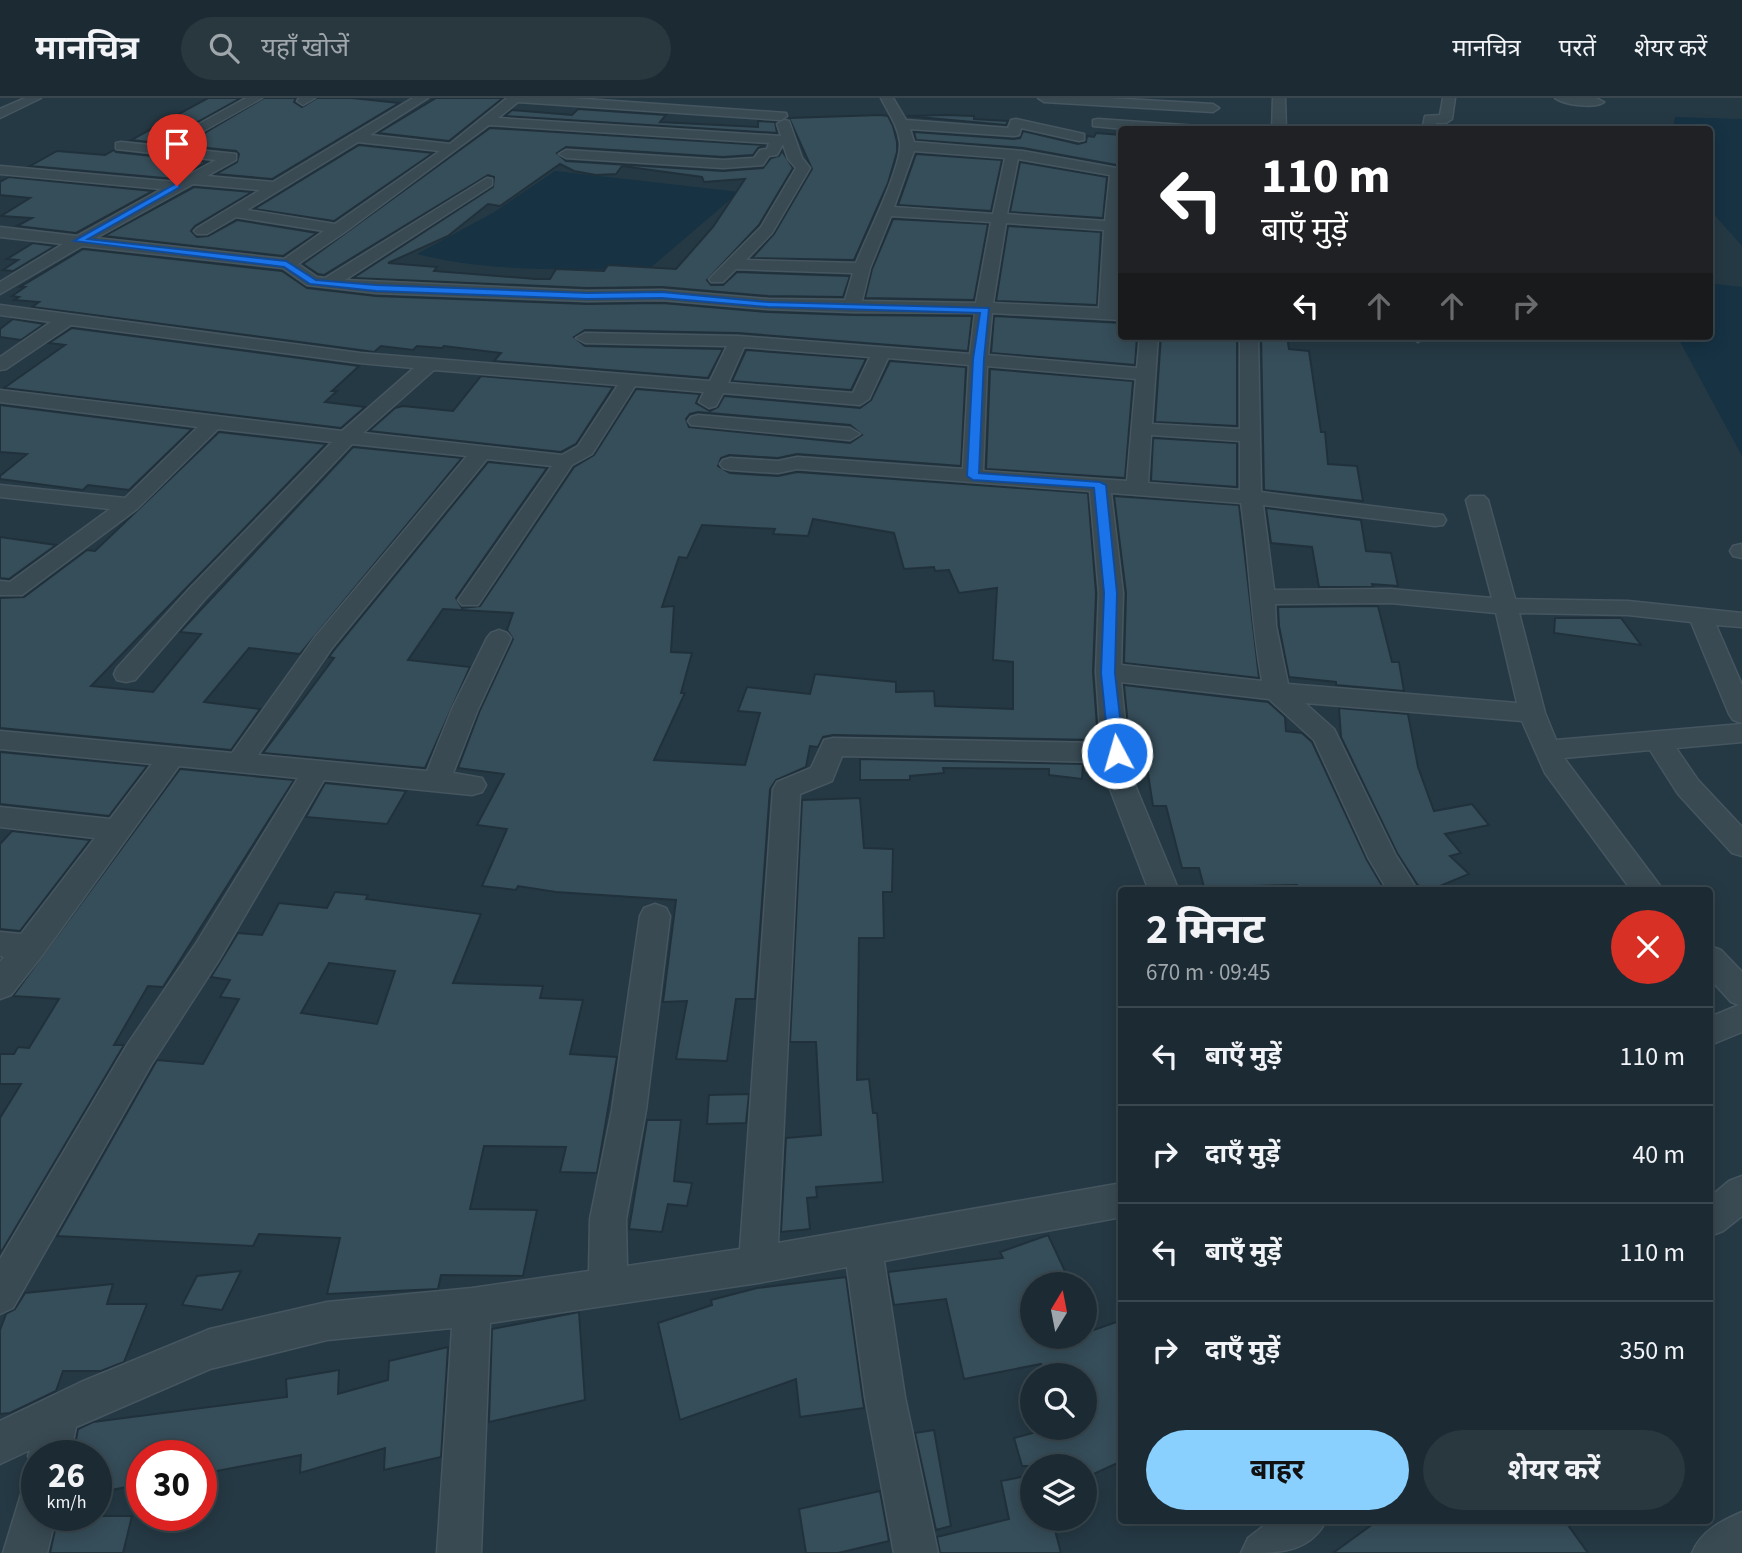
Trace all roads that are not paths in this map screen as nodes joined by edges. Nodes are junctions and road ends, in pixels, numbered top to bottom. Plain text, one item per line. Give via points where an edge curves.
1 (35, 98) edge
2 (256, 98) edge
3 (422, 98) edge
4 (778, 98) edge
5 (887, 98) edge
6 (1044, 98) edge
7 (1279, 98) edge
8 (1449, 98) edge
9 (1561, 98) edge
10 (1111, 99) edge
11 (1598, 102) dead end
12 (1213, 108) edge
13 (0, 114) edge
14 (781, 116) junction
15 (487, 121) junction
16 (1098, 123) junction
17 (901, 124) junction
18 (1141, 126) edge
19 (1279, 126) edge
20 (1429, 126) edge
21 (195, 130) dead end
22 (1079, 137) junction
23 (357, 138) junction
24 (783, 140) junction
25 (121, 146) dead end
26 (908, 146) junction
27 (453, 148) junction
28 (566, 154) dead end
29 (1012, 155) junction
30 (1059, 162) junction
31 (0, 170) edge
32 (183, 182) junction
33 (487, 182) dead end
34 (278, 187) junction
35 (885, 211) junction
36 (232, 212) junction
37 (1000, 219) junction
38 (1117, 226) edge
39 (340, 229) junction
40 (202, 231) dead end
41 (0, 232) edge
42 (79, 241) junction
43 (286, 264) junction
44 (733, 264) junction
45 (862, 268) junction
46 (718, 279) dead end
47 (1115, 280) edge
48 (329, 283) junction
49 (0, 289) edge
50 (852, 307) junction
51 (0, 310) edge
52 (985, 310) junction
53 (1115, 315) edge
54 (66, 320) junction
55 (585, 338) dead end
56 (1149, 340) edge
57 (1249, 340) edge
58 (738, 341) junction
59 (882, 351) junction
60 (978, 359) junction
61 (0, 365) edge
62 (428, 365) junction
63 (1147, 374) junction
64 (630, 380) junction
65 (719, 387) junction
66 (0, 396) edge
67 (213, 423) junction
68 (1143, 429) junction
69 (850, 434) dead end
70 (1252, 436) junction
71 (345, 439) junction
72 (481, 453) junction
73 (565, 461) junction
74 (730, 464) dead end
75 (973, 476) junction
76 (1100, 485) junction
77 (1136, 488) junction
78 (0, 491) edge
79 (1251, 497) junction
80 (1477, 500) dead end
81 (130, 505) junction
82 (1435, 520) dead end
83 (0, 588) edge
84 (1263, 597) junction
85 (470, 600) dead end
86 (1506, 607) junction
87 (1700, 615) junction
88 (1742, 620) edge
89 (499, 638) dead end
90 (1108, 673) junction
91 (126, 674) dead end
92 (1277, 692) junction
93 (1532, 713) junction
94 (1742, 714) edge
95 (1742, 733) edge
96 (0, 740) edge
97 (1658, 741) junction
98 (1547, 750) junction
99 (1117, 753) junction
100 (172, 757) junction
101 (239, 763) junction
102 (316, 771) junction
103 (436, 782) junction
104 (472, 785) dead end
105 (0, 817) edge
106 (115, 830) junction
107 (1742, 845) edge
108 (1162, 887) edge
109 (1400, 887) edge
110 (1646, 887) edge
111 (655, 916) dead end
112 (0, 944) edge
113 (30, 948) junction
114 (1713, 962) edge
115 (0, 986) edge
116 (1742, 993) edge
117 (1742, 1018) edge
118 (1713, 1030) edge
119 (1742, 1193) edge
120 (1118, 1201) edge
121 (1713, 1217) edge
122 (863, 1247) junction
123 (758, 1265) junction
124 (608, 1287) junction
125 (0, 1295) edge
126 (472, 1307) junction
127 (58, 1416) junction
128 (53, 1440) edge
129 (0, 1443) edge
130 (1301, 1524) edge
131 (31, 1531) edge
132 (1742, 1534) edge
133 (25, 1553) edge
134 (459, 1553) edge
135 (916, 1553) edge
136 (1263, 1553) edge
137 (1714, 1553) edge

1 - 13 street
2 - 21 street
3 - 23 street
4 - 14 street
5 - 17 street
6 - 10 street
7 - 19 street
8 - 20 street via 1446,119 1430,119
9 - 11 street
10 - 12 street
10 - 16 street
14 - 15 street via 515,98
14 - 24 street
15 - 24 street
15 - 27 street
16 - 18 street
16 - 22 street
17 - 22 street via 1014,132 1016,123
17 - 26 street
22 - 30 street via 1069,142
23 - 27 street
23 - 34 street
24 - 28 street via 758,162
24 - 44 street via 803,168 767,230
25 - 32 street via 230,157
26 - 29 street
26 - 35 street
27 - 39 street
29 - 30 street
29 - 37 street
30 - 38 street via 1117,172
31 - 32 street
32 - 34 street
32 - 42 street
33 - 48 street
34 - 36 street
35 - 37 street
35 - 45 street
36 - 39 street
36 - 40 street
37 - 38 street
37 - 52 street
38 - 47 street
39 - 43 street
41 - 42 street
42 - 43 street
42 - 49 street
43 - 48 street via 313,282
44 - 45 street
44 - 46 street
45 - 50 street
47 - 53 street
48 - 50 street via 461,292 661,287 768,304
50 - 52 street
51 - 54 street
52 - 53 street
52 - 60 street
54 - 61 street
54 - 62 street
55 - 58 street
56 - 63 street
57 - 70 street
58 - 59 street
58 - 65 street
59 - 60 street
59 - 65 street via 860,399
60 - 63 street
60 - 75 street
62 - 64 street
62 - 71 street
63 - 68 street
64 - 65 street
64 - 73 street via 585,450
65 - 69 street via 694,428
66 - 67 street
67 - 71 street
67 - 81 street
68 - 70 street
68 - 77 street
70 - 79 street
71 - 72 street
71 - 91 street
72 - 73 street
72 - 101 street via 286,691
73 - 85 street
74 - 75 street via 778,467 797,463
75 - 76 street
76 - 77 street
76 - 90 street via 1111,593
77 - 79 street
78 - 81 street
79 - 82 street
79 - 84 street
80 - 86 street
81 - 83 street via 14,590
84 - 86 street via 1391,596
84 - 92 street
86 - 87 street via 1628,608
86 - 93 street
87 - 88 street
87 - 94 street
89 - 103 street
90 - 92 street
90 - 99 street
92 - 93 street
92 - 109 street via 1325,735
93 - 98 street
95 - 97 street
96 - 100 street
97 - 98 street
97 - 107 street via 1688,787
98 - 110 street via 1593,821
99 - 108 street via 1117,773
99 - 123 street via 833,747 822,774 787,789
100 - 101 street
100 - 106 street
101 - 102 street
102 - 103 street
102 - 125 street via 208,951 139,1055
103 - 104 street
105 - 106 street
106 - 113 street
111 - 124 street via 629,1111 608,1219
112 - 113 street
113 - 115 street
114 - 116 street
117 - 118 street
119 - 121 street
120 - 122 street
122 - 123 street
122 - 135 street via 885,1397
123 - 124 street
124 - 126 street
126 - 127 street via 327,1321 210,1349
126 - 134 street
127 - 128 street
127 - 129 street
130 - 136 street
131 - 133 street
132 - 137 street

